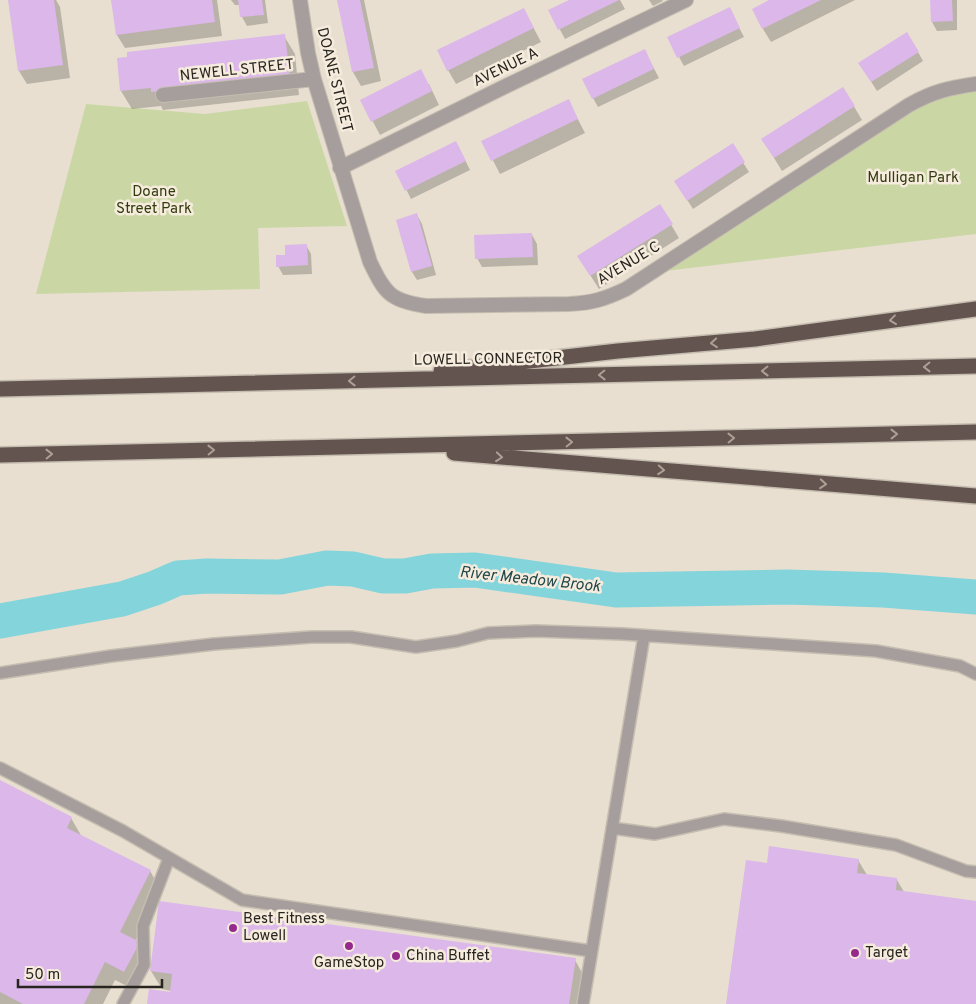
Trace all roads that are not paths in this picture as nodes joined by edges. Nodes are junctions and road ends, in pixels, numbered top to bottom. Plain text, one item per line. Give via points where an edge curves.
1 (300, 0) edge
2 (686, 0) edge
3 (314, 79) junction
4 (976, 84) edge
5 (163, 95) dead end
6 (340, 168) junction
7 (976, 309) edge
8 (976, 366) edge
9 (378, 380) junction
10 (0, 388) edge
11 (976, 432) edge
12 (380, 447) junction
13 (0, 455) edge
14 (976, 496) edge
15 (644, 636) junction
16 (0, 673) edge
17 (976, 674) edge
18 (0, 768) edge
19 (612, 828) junction
20 (170, 858) junction
21 (976, 872) edge
22 (591, 951) junction
23 (123, 1004) edge
24 (583, 1004) edge

1 - 3 street, DOANE STREET
2 - 6 street, AVENUE A
3 - 5 street, NEWELL STREET
3 - 6 street, DOANE STREET
4 - 6 street, AVENUE C via 945,88 926,95 626,289 592,303 426,306 392,297 381,285 370,262
7 -> 9 highway via 746,340 459,368
8 -> 9 highway, LOWELL CONNECTOR
9 -> 10 highway, LOWELL CONNECTOR
12 -> 11 highway
13 -> 12 highway
12 -> 14 highway
15 - 16 lane via 488,633 416,647 351,637 312,637 214,644
15 - 17 lane via 876,651 960,666
15 - 19 lane
18 - 20 lane
19 - 21 lane via 655,834 724,819 896,845
19 - 22 lane
20 - 22 lane via 242,900
20 - 23 lane via 143,926 144,965
22 - 24 lane

